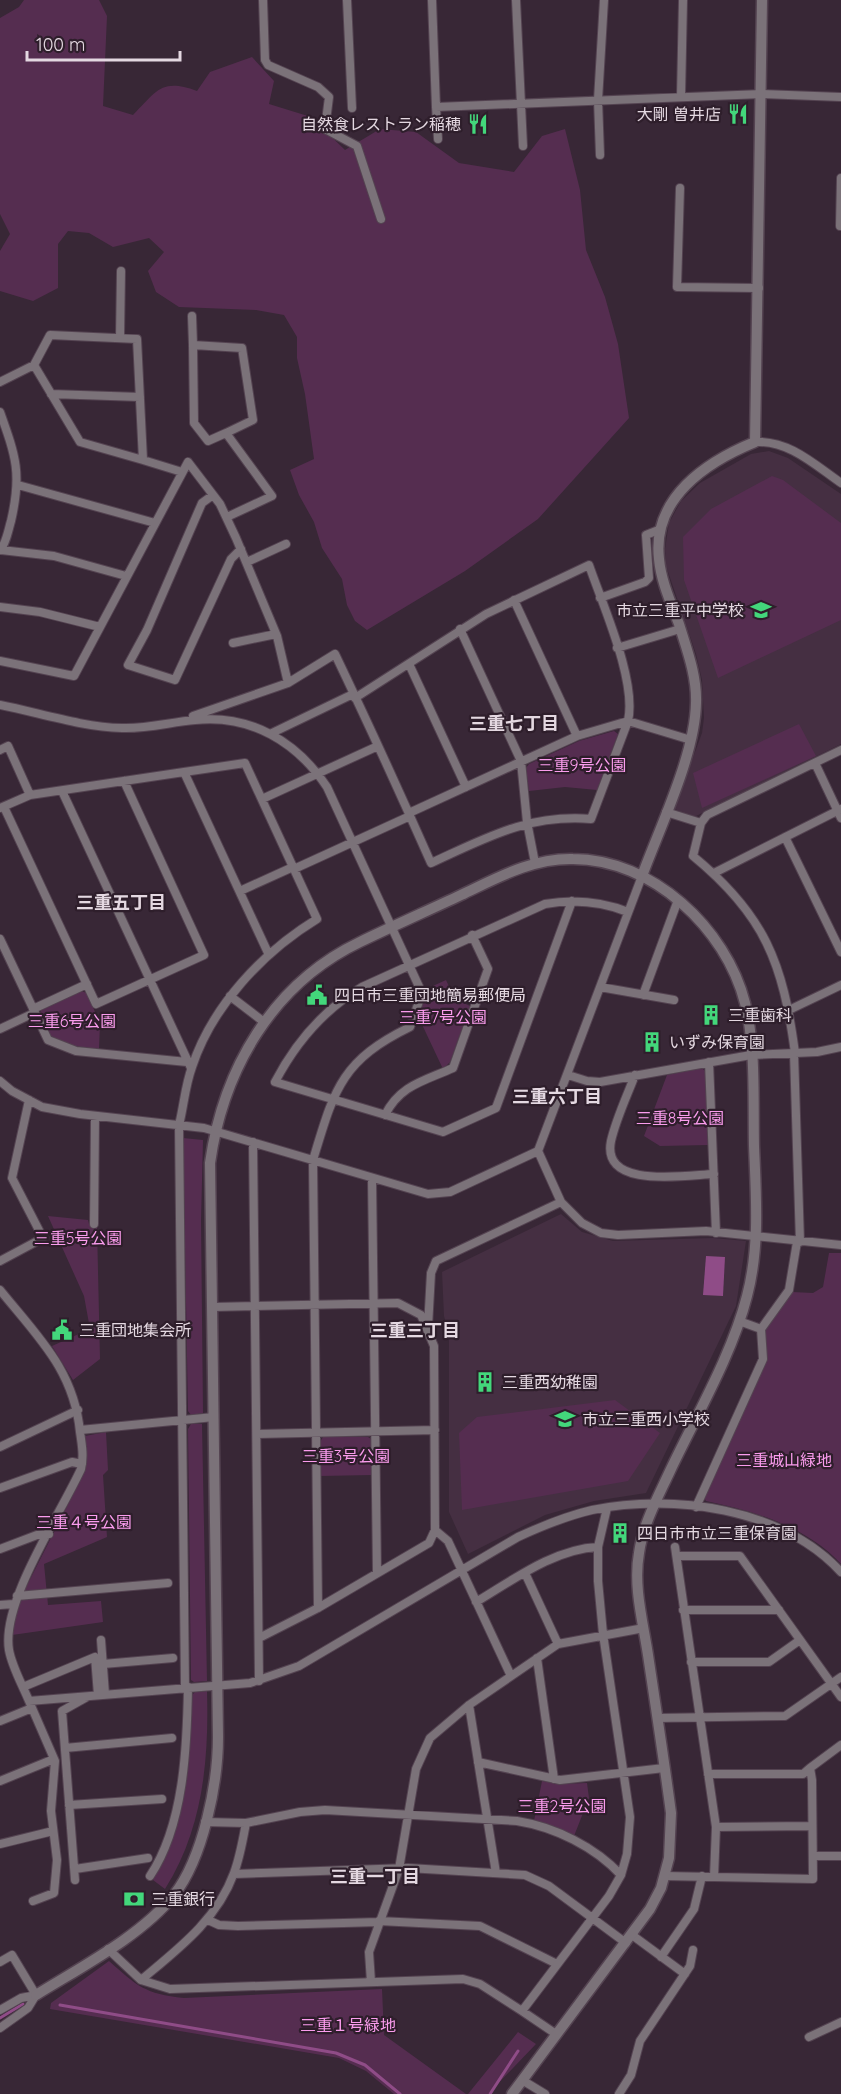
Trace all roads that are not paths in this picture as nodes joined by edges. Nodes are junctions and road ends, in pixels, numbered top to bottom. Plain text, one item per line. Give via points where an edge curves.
1 (263, 0) edge
2 (347, 0) edge
3 (432, 0) edge
4 (516, 0) edge
5 (604, 0) edge
6 (683, 0) edge
7 (762, 0) edge
8 (762, 94) junction
9 (681, 96) junction
10 (841, 97) edge
11 (598, 100) junction
12 (520, 103) junction
13 (436, 107) junction
14 (352, 108) dead end
15 (438, 139) dead end
16 (523, 146) dead end
17 (600, 155) dead end
18 (841, 177) edge
19 (680, 188) dead end
20 (381, 219) dead end
21 (840, 226) edge
22 (120, 271) dead end
23 (759, 288) junction
24 (192, 316) dead end
25 (120, 338) junction
26 (193, 345) junction
27 (34, 365) junction
28 (0, 382) edge
29 (51, 394) junction
30 (140, 397) junction
31 (0, 412) edge
32 (226, 433) junction
33 (755, 441) junction
34 (143, 460) junction
35 (182, 472) junction
36 (841, 483) edge
37 (18, 485) junction
38 (213, 495) junction
39 (227, 517) junction
40 (155, 523) junction
41 (661, 529) junction
42 (286, 544) dead end
43 (241, 549) junction
44 (1, 550) edge
45 (247, 562) junction
46 (126, 576) junction
47 (600, 598) junction
48 (514, 600) junction
49 (0, 607) edge
50 (100, 627) junction
51 (460, 629) junction
52 (680, 629) junction
53 (276, 634) junction
54 (233, 643) dead end
55 (616, 648) junction
56 (0, 662) edge
57 (409, 664) junction
58 (288, 683) junction
59 (354, 696) junction
60 (0, 705) edge
61 (176, 722) junction
62 (628, 722) junction
63 (272, 733) junction
64 (577, 736) junction
65 (691, 740) junction
66 (378, 746) junction
67 (0, 750) edge
68 (841, 750) edge
69 (521, 761) junction
70 (815, 763) junction
71 (184, 772) junction
72 (318, 773) junction
73 (124, 782) junction
74 (466, 787) junction
75 (62, 791) junction
76 (30, 795) junction
77 (262, 800) junction
78 (2, 808) edge
79 (666, 812) junction
80 (840, 812) edge
81 (409, 814) junction
82 (527, 822) junction
83 (701, 823) junction
84 (785, 837) junction
85 (352, 842) junction
86 (535, 863) junction
87 (293, 868) junction
88 (714, 873) junction
89 (642, 876) junction
90 (240, 891) junction
91 (678, 900) junction
92 (572, 901) junction
93 (628, 912) junction
94 (391, 928) junction
95 (472, 935) junction
96 (1, 943) edge
97 (841, 952) edge
98 (269, 955) junction
99 (408, 965) junction
100 (149, 980) junction
101 (87, 984) junction
102 (841, 985) edge
103 (600, 987) junction
104 (643, 995) junction
105 (230, 996) junction
106 (674, 1000) dead end
107 (789, 1010) junction
108 (34, 1011) junction
109 (264, 1022) junction
110 (1, 1026) edge
111 (841, 1047) edge
112 (794, 1053) junction
113 (751, 1055) junction
114 (709, 1062) junction
115 (189, 1065) junction
116 (568, 1075) junction
117 (635, 1075) junction
118 (0, 1082) edge
119 (332, 1100) junction
120 (28, 1101) junction
121 (385, 1115) junction
122 (96, 1116) junction
123 (179, 1125) junction
124 (215, 1131) junction
125 (253, 1142) junction
126 (538, 1151) junction
127 (313, 1161) junction
128 (714, 1174) junction
129 (372, 1179) junction
130 (561, 1202) junction
131 (94, 1224) dead end
132 (716, 1233) junction
133 (757, 1236) junction
134 (798, 1242) junction
135 (841, 1245) edge
136 (0, 1261) edge
137 (0, 1290) edge
138 (373, 1302) junction
139 (315, 1305) junction
140 (255, 1306) junction
141 (213, 1307) junction
142 (739, 1322) junction
143 (428, 1327) junction
144 (761, 1329) junction
145 (78, 1410) junction
146 (214, 1417) junction
147 (182, 1420) junction
148 (80, 1430) junction
149 (435, 1430) junction
150 (374, 1431) junction
151 (316, 1432) junction
152 (257, 1434) junction
153 (0, 1448) edge
154 (82, 1464) junction
155 (0, 1488) edge
156 (655, 1503) junction
157 (696, 1506) junction
158 (607, 1508) junction
159 (435, 1530) junction
160 (49, 1533) junction
161 (598, 1547) junction
162 (0, 1549) edge
163 (460, 1569) junction
164 (841, 1572) edge
165 (376, 1573) junction
166 (525, 1573) junction
167 (168, 1583) dead end
168 (15, 1600) junction
169 (476, 1602) junction
170 (0, 1605) edge
171 (318, 1608) junction
172 (683, 1610) junction
173 (779, 1610) junction
174 (644, 1628) junction
175 (603, 1634) junction
176 (259, 1638) junction
177 (101, 1640) dead end
178 (800, 1640) junction
179 (558, 1644) junction
180 (172, 1658) dead end
181 (537, 1658) junction
182 (11, 1659) junction
183 (692, 1662) junction
184 (0, 1663) edge
185 (103, 1664) junction
186 (511, 1676) junction
187 (841, 1677) edge
188 (259, 1681) junction
189 (218, 1684) junction
190 (831, 1684) junction
191 (23, 1687) junction
192 (186, 1687) junction
193 (98, 1695) junction
194 (841, 1697) edge
195 (30, 1705) junction
196 (469, 1705) junction
197 (657, 1718) junction
198 (699, 1718) junction
199 (0, 1721) edge
200 (172, 1738) dead end
201 (841, 1745) edge
202 (65, 1748) junction
203 (54, 1759) junction
204 (478, 1762) junction
205 (664, 1768) junction
206 (810, 1768) junction
207 (623, 1774) junction
208 (708, 1774) junction
209 (554, 1779) junction
210 (0, 1781) edge
211 (162, 1799) dead end
212 (69, 1805) junction
213 (408, 1814) junction
214 (487, 1818) junction
215 (205, 1822) junction
216 (246, 1823) junction
217 (813, 1826) junction
218 (716, 1827) junction
219 (53, 1831) junction
220 (0, 1844) edge
221 (813, 1856) junction
222 (841, 1856) edge
223 (148, 1858) dead end
224 (75, 1869) junction
225 (399, 1869) junction
226 (496, 1873) junction
227 (234, 1874) junction
228 (621, 1875) junction
229 (150, 1876) dead end
230 (664, 1876) junction
231 (702, 1876) junction
232 (714, 1876) junction
233 (75, 1880) dead end
234 (33, 1900) dead end
235 (592, 1918) junction
236 (208, 1920) junction
237 (379, 1922) junction
238 (629, 1939) junction
239 (108, 1949) junction
240 (693, 1950) dead end
241 (661, 1957) junction
242 (0, 1962) edge
243 (557, 1964) junction
244 (685, 1974) junction
245 (141, 1980) junction
246 (371, 1982) junction
247 (36, 1995) junction
248 (0, 2010) edge
249 (522, 2011) junction
250 (841, 2022) edge
251 (0, 2028) edge
252 (556, 2034) junction
253 (809, 2037) dead end
254 (522, 2080) junction
255 (512, 2094) edge
256 (545, 2094) edge
257 (619, 2094) edge

1 - 20 street via 265,60 326,93 330,104 325,129 357,146
2 - 14 street
3 - 13 street
4 - 12 street
5 - 11 street
6 - 9 street
7 - 8 street
8 - 9 street
8 - 10 street
8 - 23 street
9 - 11 street
11 - 12 street
11 - 17 street
12 - 13 street
12 - 16 street
13 - 15 street
18 - 21 street
19 - 23 street via 676,287
22 - 25 street
23 - 33 street
24 - 26 street
25 - 27 street via 50,335
25 - 30 street via 137,339
26 - 32 street via 194,423 208,441
26 - 32 street via 242,348 253,420
27 - 28 street
27 - 29 street
29 - 30 street
29 - 34 street via 80,442
30 - 34 street
31 - 37 street via 14,453
32 - 39 street via 272,496
33 - 36 street via 792,450
33 - 41 street via 681,488
34 - 35 street
35 - 38 street via 188,462
35 - 40 street
37 - 40 street
37 - 44 street
38 - 39 street
38 - 43 street via 202,503 128,665 175,680 231,559
39 - 43 street
40 - 46 street
41 - 47 street via 646,535 649,578
41 - 52 street via 659,561
42 - 45 street
43 - 45 street
44 - 46 street via 54,556
45 - 53 street
46 - 50 street
47 - 48 street via 589,565
47 - 55 street
48 - 51 street
48 - 64 street
49 - 50 street
50 - 56 street via 74,676
51 - 57 street
51 - 69 street
52 - 55 street
52 - 65 street via 695,682
53 - 54 street
53 - 58 street
55 - 62 street via 629,687
57 - 59 street
57 - 74 street
58 - 59 street via 335,654
58 - 61 street
59 - 63 street
59 - 66 street
60 - 61 street via 112,728
61 - 63 street via 225,719
62 - 64 street
62 - 65 street
62 - 82 street via 591,819
63 - 72 street
64 - 69 street
65 - 79 street
66 - 72 street
66 - 81 street
67 - 76 street via 8,746
68 - 70 street
69 - 74 street
69 - 82 street
70 - 80 street
70 - 83 street via 707,815
71 - 73 street
71 - 77 street via 245,764
71 - 90 street
72 - 77 street
72 - 85 street
73 - 75 street
73 - 100 street via 204,955
74 - 81 street
75 - 76 street
75 - 100 street
76 - 78 street
77 - 87 street
78 - 101 street
79 - 83 street
79 - 89 street
80 - 84 street
81 - 82 street via 431,863
81 - 85 street
82 - 86 street
83 - 88 street via 693,856
84 - 88 street
84 - 97 street
85 - 87 street
85 - 94 street
86 - 89 street via 588,859
86 - 94 street
87 - 90 street
87 - 98 street via 317,919
88 - 107 street via 749,912 765,940 779,968
89 - 91 street
89 - 93 street
90 - 98 street
91 - 104 street
91 - 113 street via 704,926 729,965 745,1000
92 - 93 street via 609,904
92 - 95 street via 537,906
92 - 121 street via 496,1108 443,1132
93 - 103 street
94 - 99 street
94 - 109 street via 325,963
95 - 99 street
95 - 121 street via 488,969 453,1068 401,1092
96 - 108 street
98 - 105 street
99 - 119 street via 422,993 410,1027 379,1043 360,1059 345,1075
99 - 119 street via 362,987 329,1010 298,1043 275,1082
100 - 101 street via 96,1004
100 - 115 street
101 - 108 street
102 - 107 street
103 - 104 street
103 - 116 street
104 - 106 street
105 - 109 street
105 - 115 street
107 - 112 street
108 - 110 street
108 - 115 street via 48,1040 66,1049
109 - 124 street via 233,1074
111 - 112 street
112 - 113 street
112 - 134 street
113 - 114 street
113 - 133 street
114 - 117 street
114 - 128 street
115 - 123 street
116 - 117 street via 596,1082
116 - 126 street
117 - 128 street via 611,1140 611,1153 618,1166 630,1174 644,1176
118 - 120 street
119 - 121 street
119 - 127 street
120 - 122 street via 58,1111
120 - 136 street via 12,1178 44,1238
122 - 123 street
122 - 131 street
123 - 124 street
123 - 147 street
124 - 125 street
124 - 141 street via 210,1163
125 - 127 street
125 - 140 street
126 - 129 street via 444,1193 428,1194
126 - 130 street
127 - 129 street
127 - 139 street
128 - 132 street
129 - 138 street
130 - 132 street via 582,1223 601,1233
130 - 143 street via 436,1261 430,1273
132 - 133 street
133 - 134 street
133 - 142 street
134 - 135 street
134 - 144 street via 786,1297
137 - 145 street via 57,1360
138 - 139 street
138 - 143 street via 405,1305 421,1315
138 - 150 street
139 - 140 street
139 - 151 street
140 - 141 street
140 - 152 street
141 - 146 street
142 - 144 street
142 - 156 street
143 - 149 street via 434,1346
144 - 157 street via 763,1359
145 - 148 street
145 - 153 street
146 - 147 street
146 - 189 street
147 - 148 street
147 - 192 street
148 - 154 street
149 - 150 street
149 - 159 street
150 - 151 street
150 - 165 street
151 - 152 street
151 - 171 street
152 - 176 street
154 - 155 street via 72,1462
154 - 160 street
156 - 157 street
156 - 158 street
156 - 174 street via 638,1558
157 - 164 street via 778,1529 814,1549
158 - 161 street
158 - 163 street via 542,1526
159 - 163 street via 448,1540
159 - 165 street via 429,1543
160 - 162 street
160 - 168 street
161 - 166 street via 576,1550
161 - 175 street
163 - 169 street
163 - 188 street via 299,1666
165 - 171 street
166 - 169 street
166 - 179 street
167 - 168 street
168 - 170 street
168 - 182 street via 8,1628
169 - 186 street
171 - 176 street
172 - 173 street
172 - 173 street via 676,1551 740,1556
172 - 183 street
173 - 178 street
174 - 175 street
174 - 197 street
175 - 179 street
175 - 207 street
176 - 188 street
177 - 185 street
178 - 183 street via 769,1662
178 - 190 street
179 - 181 street
180 - 185 street
181 - 186 street
181 - 209 street
182 - 184 street
182 - 191 street
183 - 198 street
185 - 193 street
186 - 196 street
187 - 190 street
188 - 189 street
189 - 192 street
189 - 215 street via 218,1752
190 - 194 street
190 - 198 street via 785,1716
191 - 193 street via 95,1657
191 - 195 street
192 - 193 street
192 - 229 street via 186,1751 181,1785
193 - 195 street
193 - 202 street via 62,1711
195 - 199 street
195 - 203 street
196 - 204 street
196 - 213 street via 442,1726 425,1746 416,1769
197 - 198 street
197 - 205 street
198 - 208 street
200 - 202 street
201 - 206 street
202 - 212 street
203 - 210 street
203 - 219 street
204 - 209 street
204 - 214 street
205 - 207 street
205 - 230 street via 672,1832
206 - 208 street via 802,1774
206 - 217 street
207 - 209 street
207 - 228 street via 630,1835
208 - 218 street
211 - 212 street
212 - 224 street
213 - 214 street
213 - 216 street via 306,1811
213 - 225 street
214 - 226 street
214 - 228 street via 531,1823 559,1833 578,1842
215 - 216 street
215 - 239 street via 192,1863 173,1896 146,1922
216 - 227 street
217 - 218 street
217 - 221 street
218 - 232 street
219 - 220 street
219 - 234 street via 57,1860 54,1893
221 - 222 street
221 - 232 street via 813,1879
223 - 224 street
224 - 233 street
225 - 226 street
225 - 227 street
225 - 237 street
226 - 235 street via 525,1875 539,1881
227 - 236 street
228 - 235 street
230 - 231 street
230 - 238 street via 650,1909
231 - 232 street
231 - 241 street via 694,1909
235 - 238 street
235 - 243 street
236 - 237 street via 238,1926
236 - 245 street
237 - 243 street via 480,1926
237 - 246 street via 369,1952
238 - 241 street
238 - 252 street
239 - 245 street
239 - 247 street
240 - 244 street
241 - 244 street
242 - 247 street via 12,1955
243 - 249 street
244 - 257 street via 640,2040 631,2075
245 - 246 street via 183,1990
246 - 249 street via 464,1978
247 - 248 street
247 - 251 street via 28,2008
249 - 252 street
250 - 253 street
252 - 254 street
254 - 255 street
254 - 256 street

